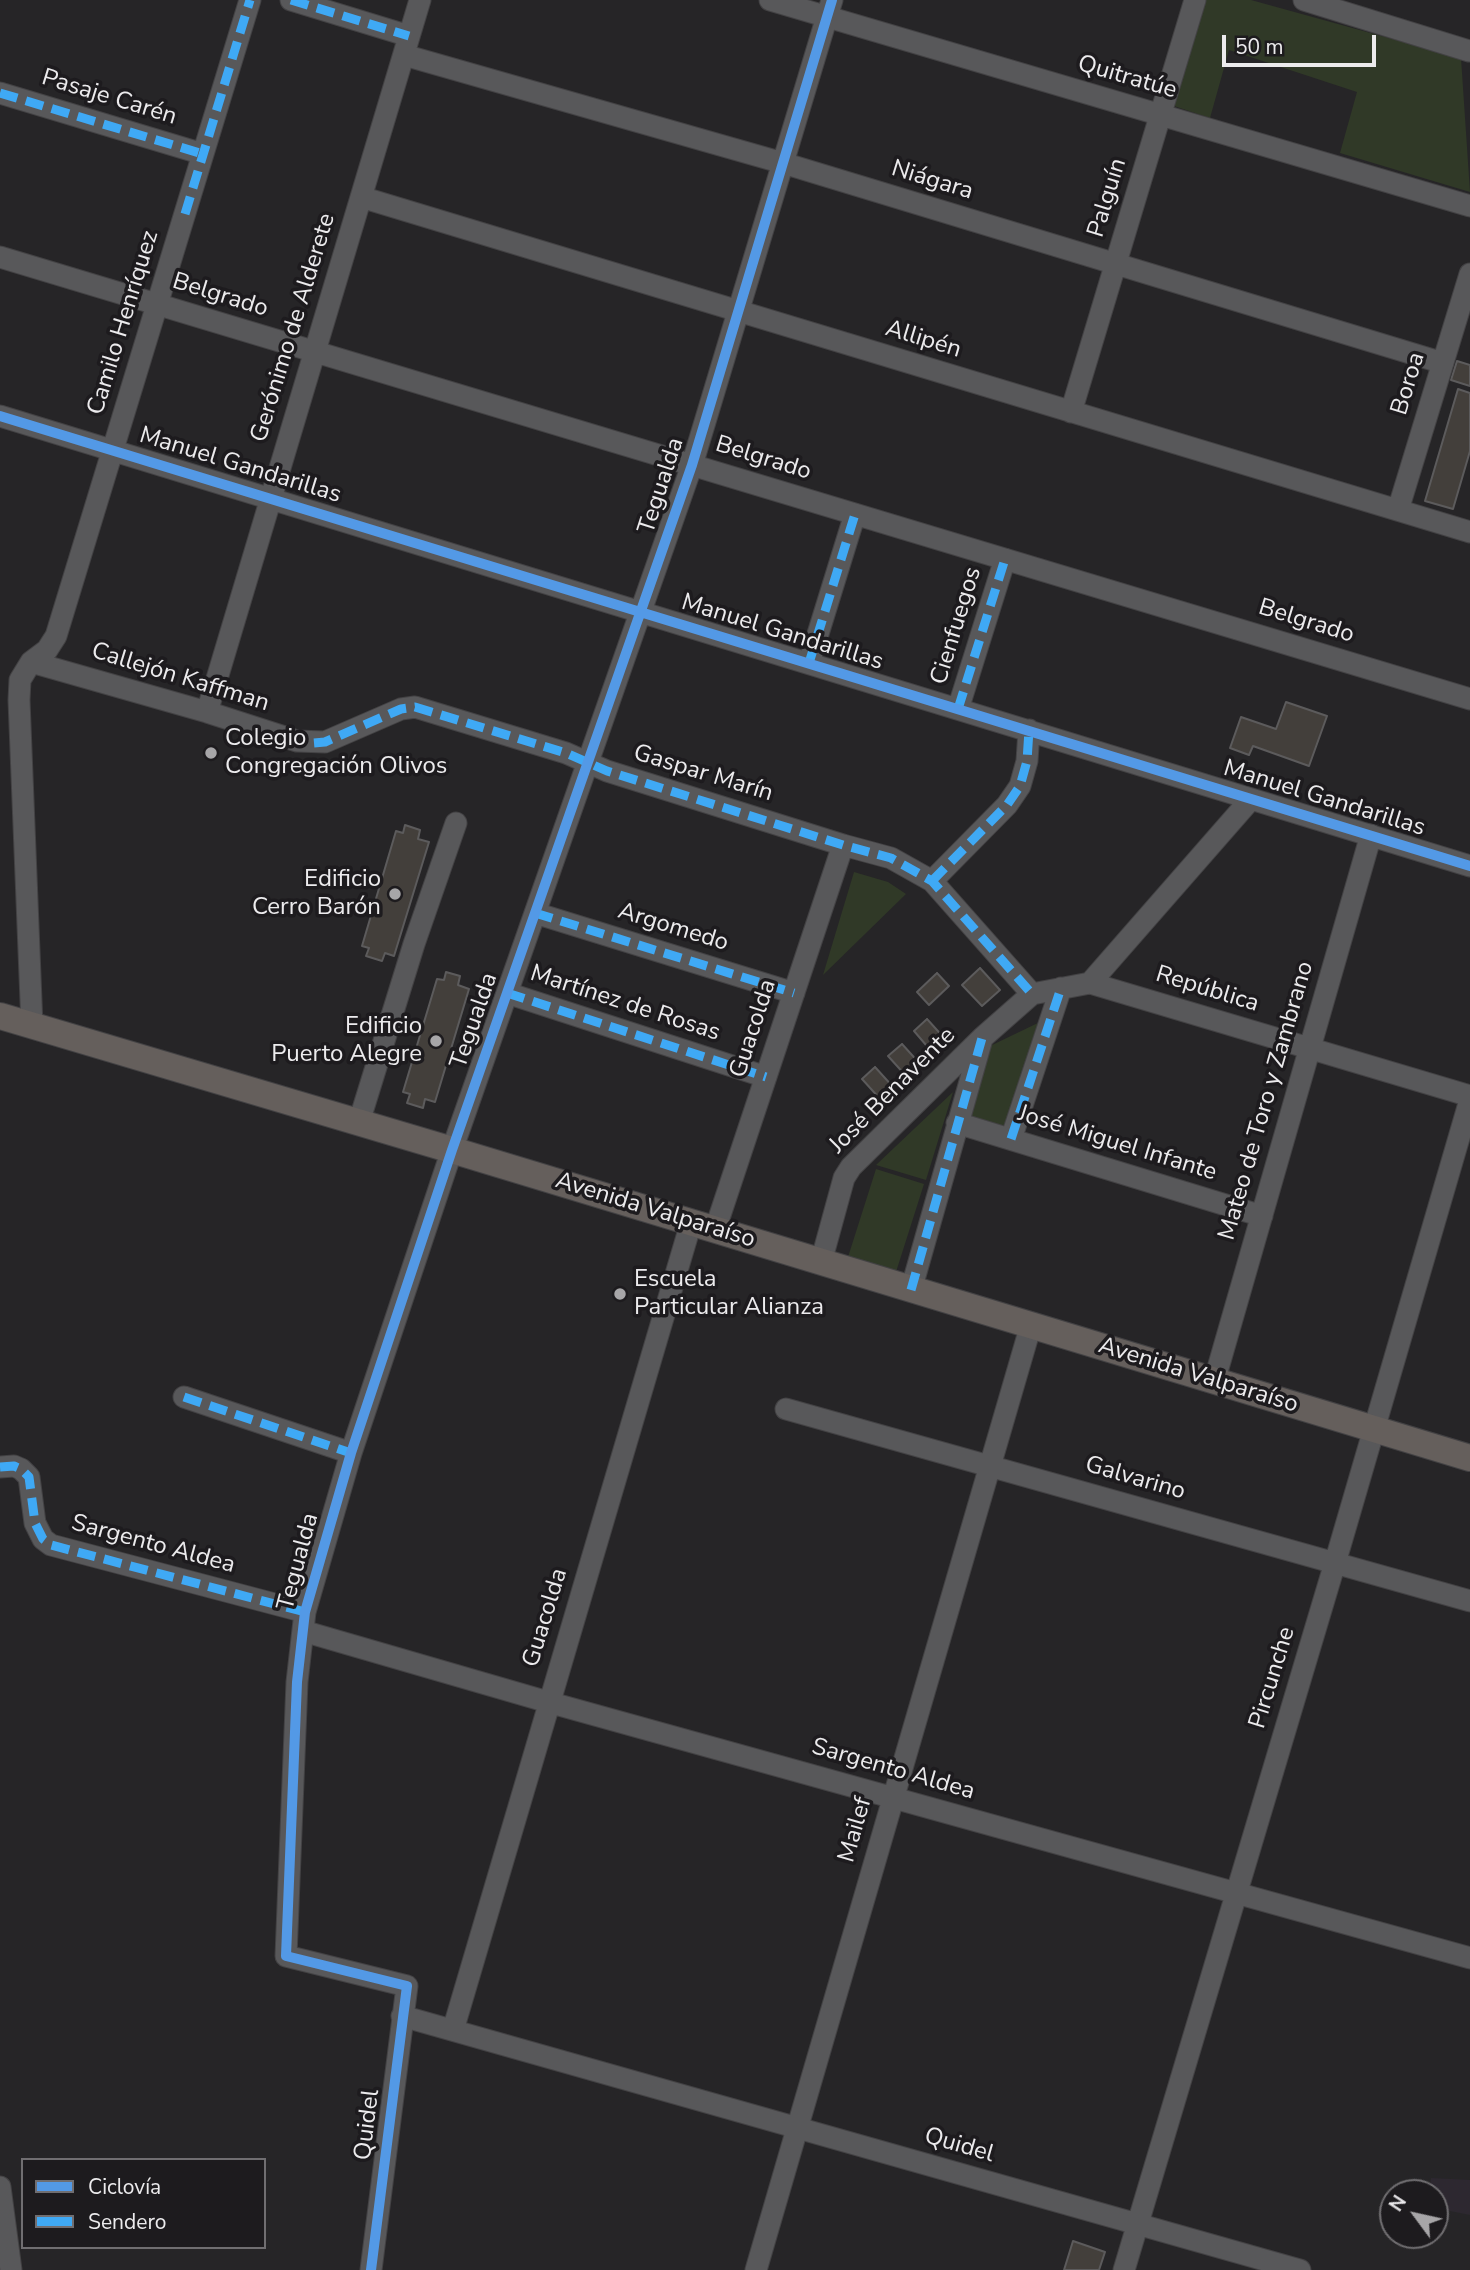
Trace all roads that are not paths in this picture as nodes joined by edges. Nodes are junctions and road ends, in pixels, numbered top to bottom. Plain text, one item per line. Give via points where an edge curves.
1 (250, 0) edge
2 (291, 0) edge
3 (420, 0) edge
4 (770, 0) edge
5 (1195, 0) edge
6 (1304, 0) edge
7 (830, 8) edge
8 (407, 45) junction
9 (1470, 49) edge
10 (1470, 58) edge
11 (0, 93) edge
12 (1161, 115) junction
13 (203, 154) junction
14 (783, 163) junction
15 (361, 197) junction
16 (1470, 206) edge
17 (0, 257) edge
18 (1116, 264) junction
19 (1470, 274) edge
20 (157, 304) junction
21 (738, 312) junction
22 (315, 352) junction
23 (1443, 363) junction
24 (1071, 412) junction
25 (0, 416) edge
26 (113, 449) junction
27 (692, 465) junction
28 (271, 498) junction
29 (1398, 510) junction
30 (855, 514) junction
31 (1470, 532) edge
32 (1005, 559) junction
33 (641, 611) junction
34 (31, 662) junction
35 (809, 663) junction
36 (1470, 699) edge
37 (958, 709) junction
38 (207, 712) junction
39 (1029, 730) junction
40 (314, 743) joint
41 (588, 763) junction
42 (1251, 799) junction
43 (456, 823) dead end
44 (1371, 835) junction
45 (843, 845) junction
46 (1470, 866) edge
47 (932, 881) junction
48 (535, 913) junction
49 (1090, 983) junction
50 (1061, 988) junction
51 (507, 993) junction
52 (794, 993) junction
53 (1032, 994) junction
54 (0, 1016) edge
55 (32, 1026) junction
56 (982, 1038) junction
57 (1309, 1048) junction
58 (766, 1077) junction
59 (1470, 1098) edge
60 (359, 1122) junction
61 (957, 1123) junction
62 (1011, 1139) junction
63 (452, 1150) junction
64 (1262, 1216) junction
65 (703, 1226) junction
66 (821, 1262) junction
67 (911, 1290) junction
68 (1031, 1325) junction
69 (1214, 1382) junction
70 (184, 1397) dead end
71 (786, 1409) dead end
72 (1373, 1429) junction
73 (351, 1453) junction
74 (1470, 1458) edge
75 (990, 1466) junction
76 (0, 1467) edge
77 (1335, 1563) junction
78 (1470, 1601) edge
79 (304, 1622) junction
80 (548, 1702) junction
81 (893, 1797) junction
82 (1236, 1894) junction
83 (1470, 1958) edge
84 (407, 1986) joint
85 (402, 2016) junction
86 (453, 2030) junction
87 (799, 2128) junction
88 (0, 2187) edge
89 (1137, 2224) junction
90 (11, 2270) edge
91 (371, 2270) edge
92 (756, 2270) edge
93 (1124, 2270) edge
94 (1300, 2270) edge

1 - 13 street, Camilo Henríquez
2 - 8 street, Niágara
3 - 8 street, Gerónimo de Alderete
4 - 7 street, Quitratúe
5 - 12 street, Palguín
6 - 9 street
7 - 12 street, Quitratúe
7 - 14 street, Tegualda
8 - 14 street, Niágara
8 - 15 street, Gerónimo de Alderete
9 - 10 street
11 - 13 street, Pasaje Carén
12 - 16 street, Quitratúe
12 - 18 street, Palguín
13 - 20 street, Camilo Henríquez
14 - 18 street, Niágara
14 - 21 street, Tegualda
15 - 21 street, Allipén
15 - 22 street, Gerónimo de Alderete
17 - 20 street, Belgrado
18 - 23 street, Niágara
18 - 24 street, Palguín
19 - 23 street, Boroa
20 - 22 street, Belgrado
20 - 26 street, Camilo Henríquez
21 - 24 street, Allipén
21 - 27 street, Tegualda
22 - 27 street, Belgrado
22 - 28 street, Gerónimo de Alderete
23 - 29 street, Boroa
24 - 29 street, Allipén
25 - 26 street, Manuel Gandarillas
26 - 28 street, Manuel Gandarillas
26 - 34 street, Camilo Henríquez via 55,636 47,650
27 - 30 street, Belgrado
27 - 33 street, Tegualda
28 - 33 street, Manuel Gandarillas
28 - 38 street, Gerónimo de Alderete
29 - 31 street, Allipén
30 - 32 street, Belgrado
30 - 35 street
32 - 36 street, Belgrado
32 - 37 street, Cienfuegos
33 - 35 street, Manuel Gandarillas
33 - 41 street, Tegualda
34 - 38 street, Callejón Kaffman
34 - 55 street, Camilo Henríquez via 20,680 19,700
35 - 37 street, Manuel Gandarillas
37 - 39 street, Manuel Gandarillas
38 - 40 street, Callejón Kaffman
39 - 42 street, Manuel Gandarillas
39 - 47 street via 1020,786 1007,806
40 - 41 street, Gaspar Marín via 415,707
41 - 45 street, Gaspar Marín
41 - 48 street, Tegualda
42 - 44 street, Manuel Gandarillas
42 - 49 street
43 - 60 street
44 - 46 street, Manuel Gandarillas
44 - 57 street, Mateo de Toro y Zambrano
45 - 47 street, Gaspar Marín via 891,858
45 - 52 street, Guacolda
47 - 53 street, Gaspar Marín
48 - 51 street, Tegualda
48 - 52 street, Argomedo
49 - 50 street, José Benavente
49 - 57 street, República
50 - 53 street, José Benavente
50 - 62 street
51 - 58 street, Martínez de Rosas
51 - 63 street, Tegualda
52 - 58 street, Guacolda
53 - 56 street, José Benavente
54 - 55 main road, Avenida Valparaíso
55 - 60 main road, Avenida Valparaíso
56 - 61 street, José Benavente
56 - 66 street, José Benavente via 851,1167
57 - 59 street, República
57 - 64 street, Mateo de Toro y Zambrano
58 - 65 street, Guacolda
59 - 72 street, Pircunche
60 - 63 main road, Avenida Valparaíso
61 - 62 street, José Miguel Infante
61 - 67 street, José Benavente
62 - 64 street, José Miguel Infante
63 - 65 main road, Avenida Valparaíso
63 - 73 street, Tegualda
64 - 69 street, Mateo de Toro y Zambrano
65 - 66 main road, Avenida Valparaíso
65 - 80 street, Guacolda
66 - 67 main road, Avenida Valparaíso
67 - 68 main road, Avenida Valparaíso
68 - 69 main road, Avenida Valparaíso
68 - 75 street, Mailef
69 - 72 main road, Avenida Valparaíso
70 - 73 street
71 - 75 street, Galvarino
72 - 74 main road, Avenida Valparaíso
72 - 77 street, Pircunche
73 - 79 street, Tegualda
75 - 77 street, Galvarino
75 - 81 street, Mailef
76 - 79 street, Sargento Aldea via 14,1466 29,1477 35,1522 51,1545
77 - 78 street, Galvarino
77 - 82 street, Pircunche
79 - 80 street, Sargento Aldea
79 - 84 street, Tegualda via 297,1682 286,1956
80 - 81 street, Sargento Aldea
80 - 86 street, Guacolda
81 - 82 street, Sargento Aldea
81 - 87 street, Mailef
82 - 83 street, Sargento Aldea
82 - 89 street, Pircunche
84 - 85 street, Quidel
85 - 86 street, Quidel
85 - 91 street, Quidel
86 - 87 street, Quidel
87 - 89 street, Quidel
87 - 92 street, Mailef
88 - 90 street
89 - 93 street, Pircunche
89 - 94 street, Quidel

